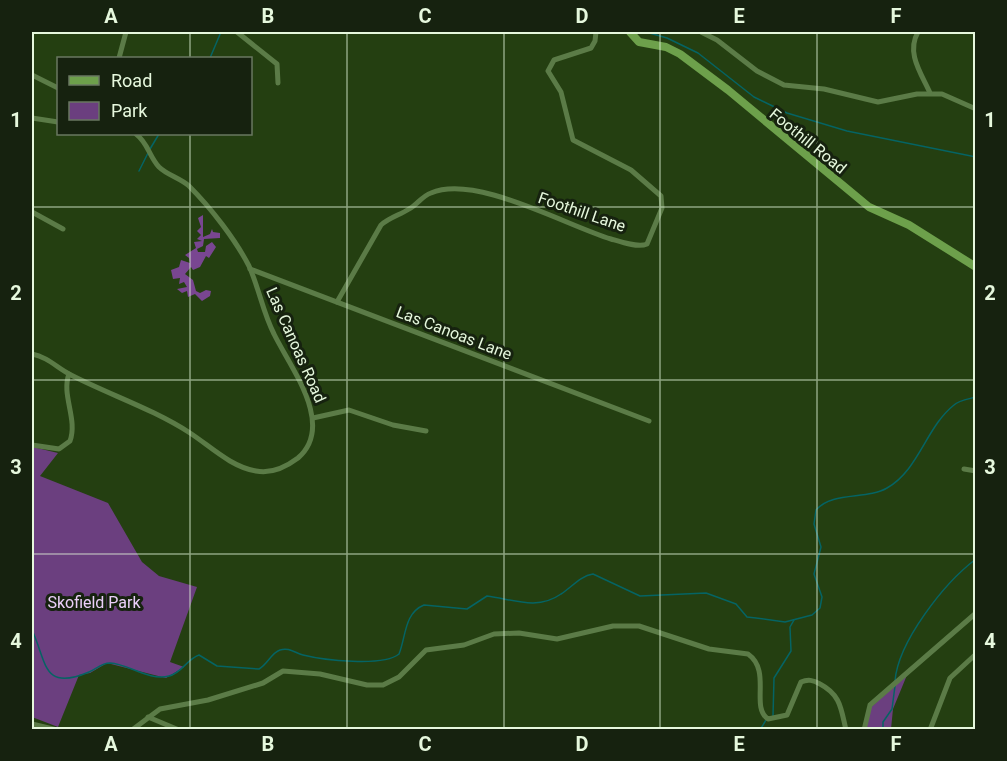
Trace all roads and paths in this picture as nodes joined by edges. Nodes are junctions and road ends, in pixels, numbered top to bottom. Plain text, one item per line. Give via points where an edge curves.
1 (126, 32) edge
2 (237, 32) edge
3 (596, 32) edge
4 (630, 32) edge
5 (701, 32) edge
6 (918, 32) edge
7 (119, 57) edge
8 (32, 75) edge
9 (278, 83) dead end
10 (57, 88) edge
11 (930, 93) junction
12 (975, 109) edge
13 (32, 118) edge
14 (57, 122) edge
15 (137, 135) edge
16 (32, 212) edge
17 (63, 229) dead end
18 (975, 267) edge
19 (250, 269) junction
20 (337, 302) junction
21 (32, 354) edge
22 (69, 374) junction
23 (313, 418) junction
24 (649, 421) dead end
25 (426, 431) dead end
26 (32, 445) edge
27 (964, 469) dead end
28 (975, 471) edge
29 (975, 613) edge
30 (975, 654) edge
31 (148, 717) junction
32 (32, 724) edge
33 (57, 729) edge
34 (132, 729) edge
35 (179, 729) edge
36 (846, 729) edge
37 (864, 729) edge
38 (930, 729) edge

1 - 7 street
2 - 9 street via 277,64
3 - 20 street, Foothill Lane via 591,48 554,60 548,71 561,92 573,140 631,170 661,196 662,208 647,244 640,246 605,237 484,191 441,190 381,225
4 - 18 main road, Foothill Road via 639,42 680,54 868,207 909,225
5 - 11 street via 784,85 824,88 878,102
6 - 11 street via 913,55
8 - 10 street
11 - 12 street via 957,99
13 - 14 street
15 - 19 street, Las Canoas Road via 157,165 184,182 200,199
16 - 17 street
19 - 20 street, Las Canoas Lane
19 - 23 street, Las Canoas Road via 264,312
20 - 24 street, Las Canoas Lane
21 - 22 street, Las Canoas Road via 54,362
22 - 23 street, Las Canoas Road via 158,415 231,462 253,471 274,471 297,459 311,433
22 - 26 street via 67,386 73,421 70,441 59,449
23 - 25 street via 349,410
27 - 28 street
29 - 37 street via 870,705
30 - 38 street via 950,678
31 - 34 street
31 - 35 street
31 - 36 street via 164,707 208,700 263,683 283,671 378,686 399,677 422,652 431,648 465,645 494,634 557,639 639,626 709,649 748,654 759,666 764,718 787,715 801,682 810,680 834,692
32 - 33 street

